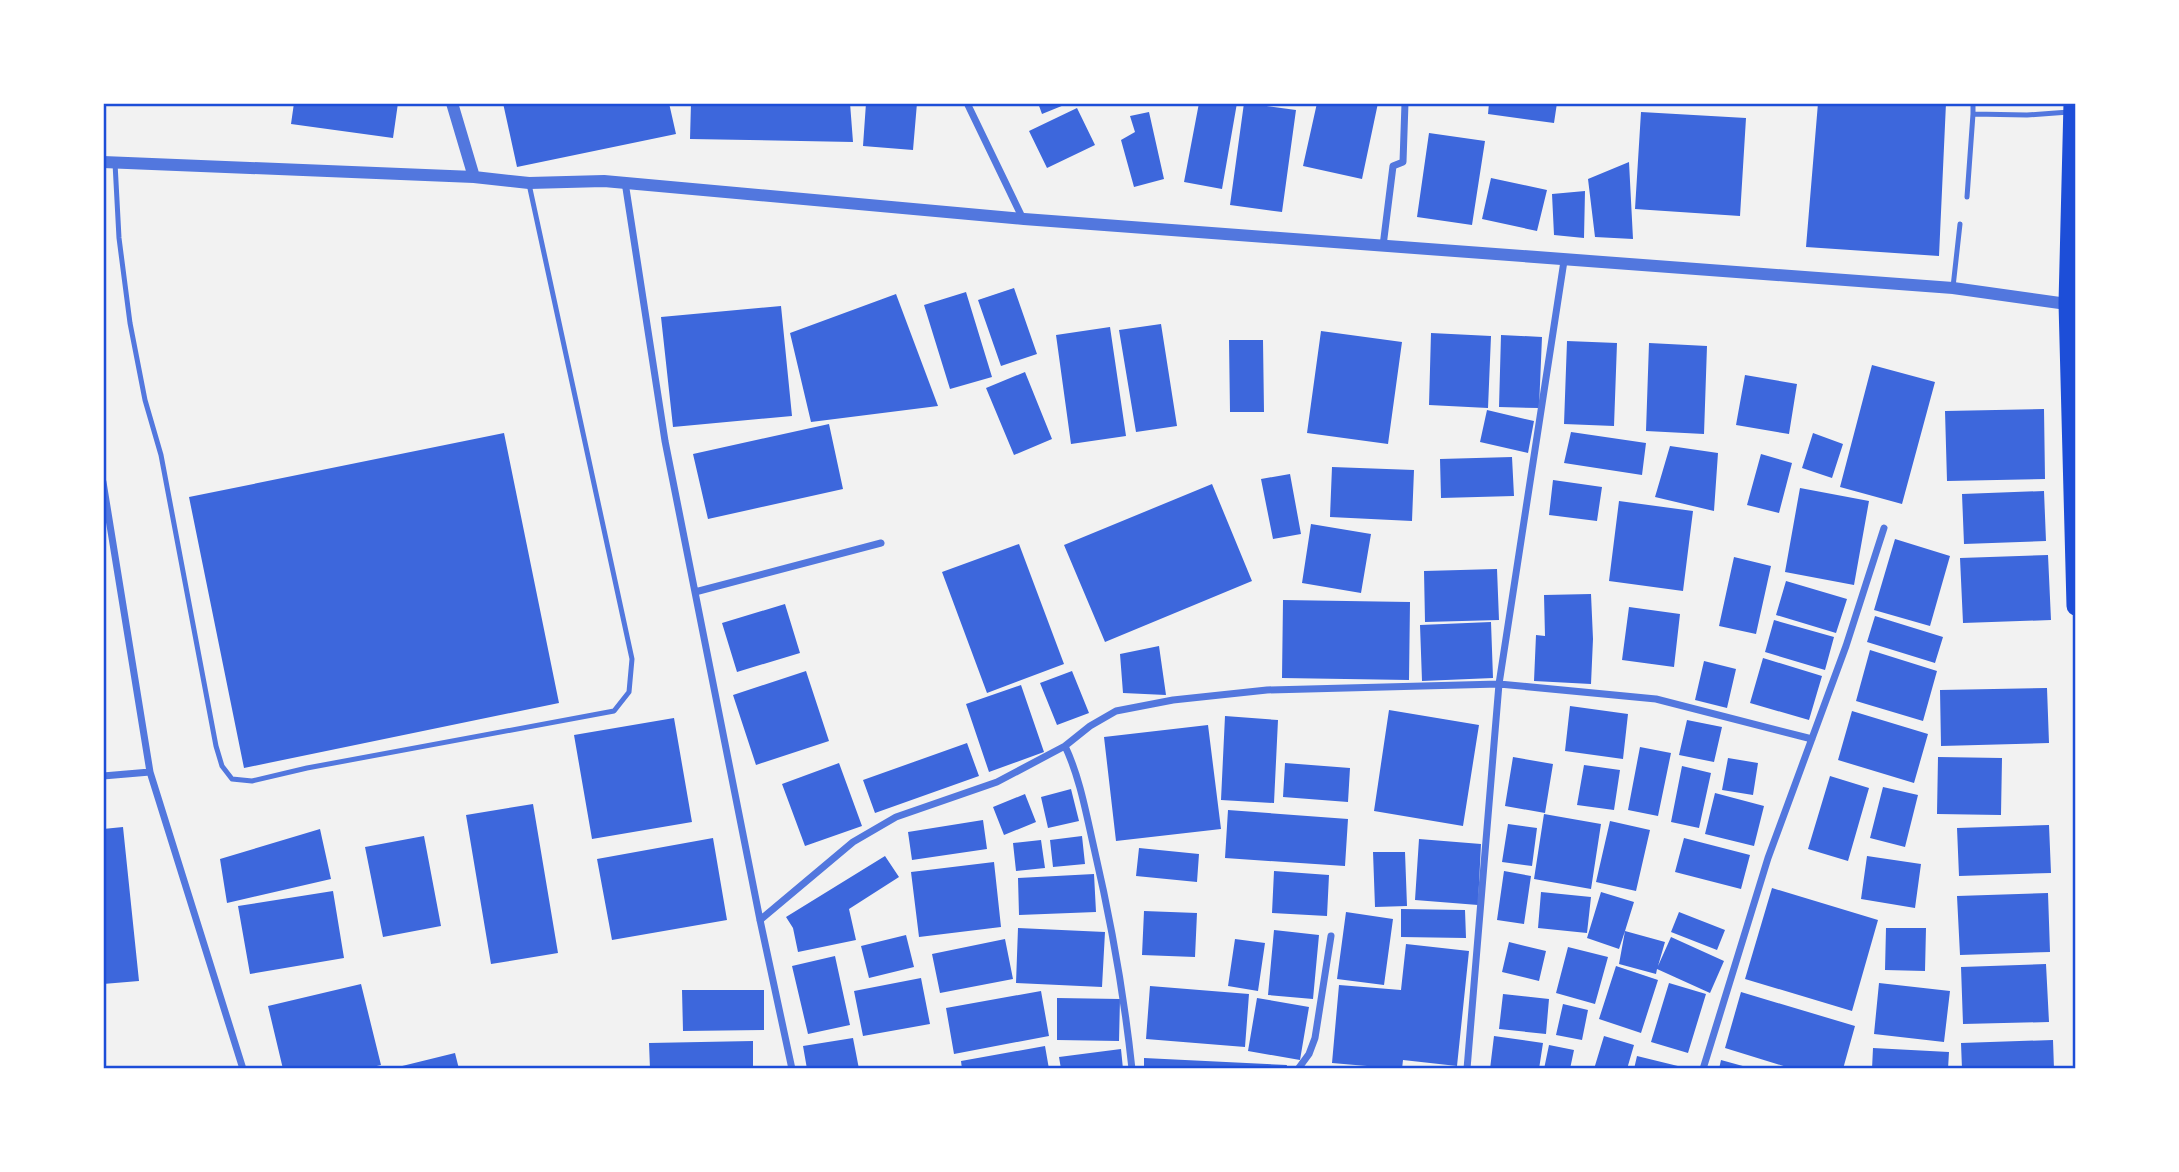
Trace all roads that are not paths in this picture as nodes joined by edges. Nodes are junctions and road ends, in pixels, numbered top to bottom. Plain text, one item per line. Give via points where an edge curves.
1 (452, 103) edge
2 (967, 103) edge
3 (1405, 103) edge
4 (1973, 103) edge
5 (2073, 107) edge
6 (1973, 114) junction
7 (109, 162) edge
8 (474, 177) junction
9 (625, 182) junction
10 (529, 183) junction
11 (1967, 197) dead end
12 (1024, 219) junction
13 (1960, 224) dead end
14 (1383, 247) junction
15 (1564, 261) junction
16 (1953, 288) junction
17 (2072, 304) edge
18 (103, 482) edge
19 (1884, 528) dead end
20 (881, 543) dead end
21 (695, 592) junction
22 (2076, 606) edge
23 (1499, 684) junction
24 (1812, 739) junction
25 (1065, 746) junction
26 (150, 772) junction
27 (103, 776) edge
28 (760, 920) junction
29 (1331, 936) dead end
30 (243, 1069) edge
31 (792, 1069) edge
32 (1132, 1069) edge
33 (1297, 1069) edge
34 (1467, 1069) edge
35 (1703, 1069) edge

1 - 8 street
2 - 12 street
3 - 14 street via 1403,162 1393,166
4 - 6 lane
5 - 6 lane via 2027,115
5 - 17 highway
6 - 11 lane
7 - 8 street
7 - 10 lane via 145,400 161,455 216,746 232,779 253,780 614,711 629,692 632,659
8 - 10 street
9 - 10 street
9 - 12 street
9 - 21 street via 665,441
12 - 14 street
13 - 16 lane
14 - 15 street
15 - 16 street
15 - 23 street
16 - 17 street
17 - 22 highway
18 - 26 street
19 - 24 street
20 - 21 street
21 - 28 street
23 - 24 street via 1656,699
23 - 25 street via 1267,690 1172,700 1116,711
23 - 34 street
24 - 35 street via 1768,858
25 - 28 street via 998,782 896,817 864,835
25 - 32 street via 1075,768 1107,906
26 - 27 street
26 - 30 street
28 - 31 street
29 - 33 street via 1315,1038

